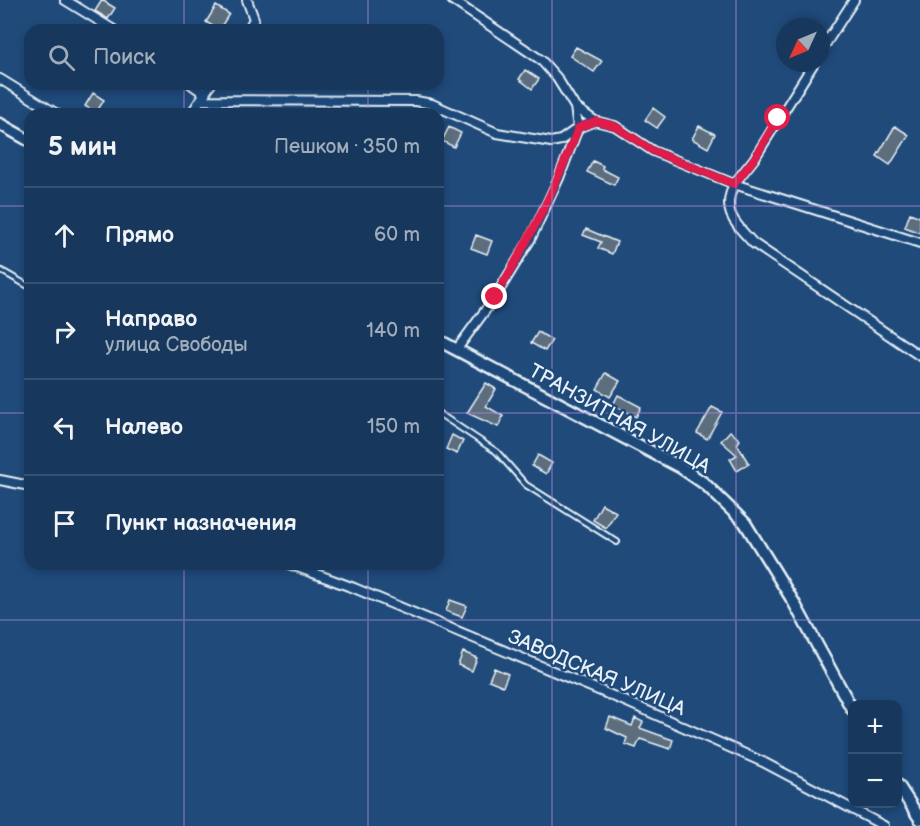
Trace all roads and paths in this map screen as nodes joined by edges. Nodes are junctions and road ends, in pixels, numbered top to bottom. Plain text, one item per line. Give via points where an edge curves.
1 (65, 0) edge
2 (247, 0) edge
3 (452, 0) edge
4 (854, 0) edge
5 (104, 24) edge
6 (251, 24) edge
7 (830, 37) edge
8 (808, 72) edge
9 (0, 79) edge
10 (197, 90) edge
11 (207, 90) edge
12 (203, 97) junction
13 (575, 107) junction
14 (47, 108) edge
15 (195, 108) edge
16 (441, 108) edge
17 (444, 109) edge
18 (596, 121) junction
19 (0, 124) edge
20 (578, 128) junction
21 (24, 138) edge
22 (734, 184) junction
23 (920, 243) edge
24 (0, 270) edge
25 (24, 284) edge
26 (444, 343) edge
27 (457, 349) junction
28 (920, 356) edge
29 (444, 417) edge
30 (0, 480) edge
31 (24, 485) edge
32 (617, 542) dead end
33 (305, 570) edge
34 (848, 702) edge
35 (902, 792) edge
36 (920, 819) edge
37 (884, 826) edge

1 - 5 street
2 - 6 street via 254,19
3 - 13 street via 541,60
4 - 7 street
8 - 22 street
9 - 14 street
10 - 12 street
11 - 12 street
12 - 15 street
12 - 16 street via 416,101
13 - 18 street
13 - 20 street
17 - 20 street via 497,133 550,142 561,140
18 - 20 street
18 - 22 street via 615,126 653,151
19 - 21 main road
20 - 27 street via 530,240
22 - 23 street
22 - 28 street via 728,198 731,219 753,243
24 - 25 lane
26 - 27 main road, ТРАНЗИТНАЯ УЛИЦА
27 - 34 main road, ТРАНЗИТНАЯ УЛИЦА via 681,467 705,484 745,524
29 - 32 lane via 497,452 526,485
30 - 31 street
33 - 37 street, ЗАВОДСКАЯ УЛИЦА via 753,757
35 - 36 main road

